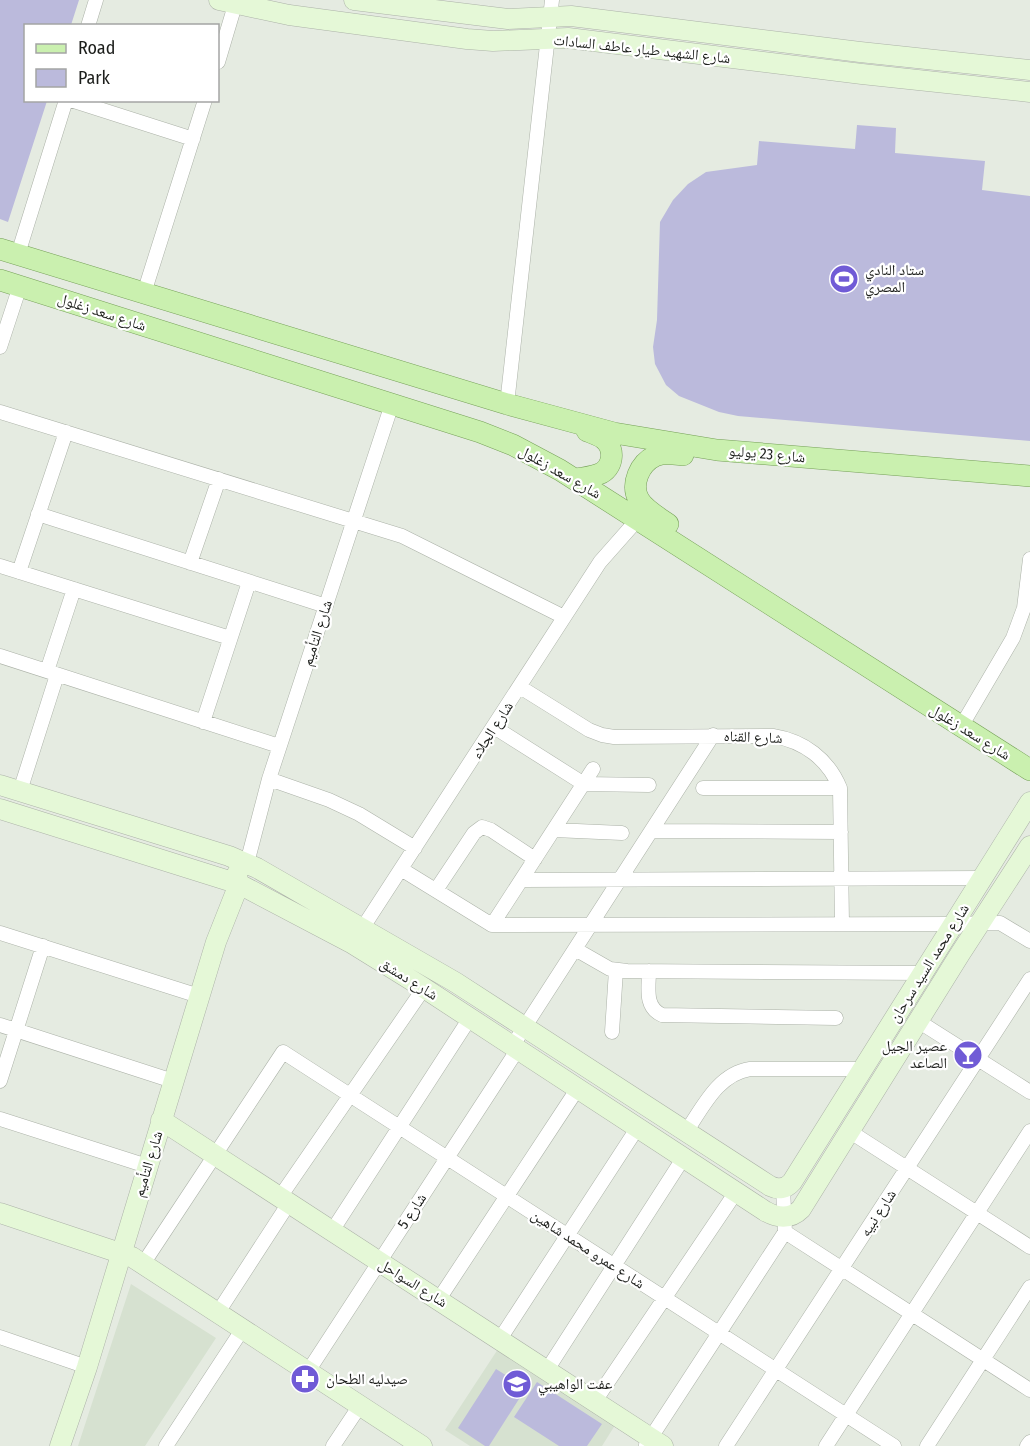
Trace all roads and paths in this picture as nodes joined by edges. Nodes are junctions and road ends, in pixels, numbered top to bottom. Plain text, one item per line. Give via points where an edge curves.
1 (96, 0) edge
2 (354, 0) edge
3 (227, 2) edge
4 (551, 8) edge
5 (89, 24) edge
6 (548, 39) junction
7 (864, 52) junction
8 (219, 55) edge
9 (1030, 70) edge
10 (862, 74) junction
11 (1030, 92) edge
12 (65, 102) edge
13 (76, 102) edge
14 (204, 102) edge
15 (193, 139) junction
16 (9, 252) edge
17 (10, 283) edge
18 (144, 293) junction
19 (0, 347) edge
20 (392, 404) junction
21 (507, 404) junction
22 (0, 412) edge
23 (564, 420) junction
24 (66, 432) junction
25 (722, 450) junction
26 (1030, 476) edge
27 (219, 479) junction
28 (575, 479) junction
29 (38, 514) junction
30 (638, 519) junction
31 (354, 521) junction
32 (691, 554) junction
33 (1030, 559) edge
34 (190, 563) junction
35 (0, 566) edge
36 (19, 572) junction
37 (249, 582) junction
38 (74, 590) junction
39 (326, 606) junction
40 (564, 617) junction
41 (1024, 626) edge
42 (230, 638) junction
43 (0, 656) edge
44 (52, 673) junction
45 (520, 687) junction
46 (203, 722) junction
47 (962, 725) junction
48 (494, 727) junction
49 (712, 735) junction
50 (279, 746) junction
51 (593, 769) dead end
52 (1030, 770) edge
53 (268, 779) junction
54 (584, 784) junction
55 (0, 785) edge
56 (649, 785) dead end
57 (703, 788) dead end
58 (840, 788) junction
59 (20, 791) junction
60 (1030, 802) edge
61 (0, 808) edge
62 (118, 822) junction
63 (554, 830) junction
64 (651, 831) junction
65 (841, 832) junction
66 (622, 833) dead end
67 (111, 844) junction
68 (1030, 846) edge
69 (415, 848) junction
70 (535, 859) junction
71 (247, 863) junction
72 (401, 869) junction
73 (983, 878) junction
74 (841, 879) junction
75 (522, 880) junction
76 (620, 880) junction
77 (239, 884) junction
78 (436, 890) junction
79 (981, 922) junction
80 (842, 924) junction
81 (953, 924) junction
82 (492, 925) junction
83 (591, 925) junction
84 (0, 933) edge
85 (358, 936) junction
86 (1030, 941) edge
87 (43, 946) junction
88 (575, 949) junction
89 (616, 970) junction
90 (649, 971) junction
91 (923, 973) junction
92 (1030, 979) edge
93 (424, 988) junction
94 (199, 996) junction
95 (470, 1018) junction
96 (836, 1018) dead end
97 (918, 1021) junction
98 (0, 1025) edge
99 (525, 1026) junction
100 (16, 1030) junction
101 (612, 1032) dead end
102 (515, 1047) junction
103 (978, 1059) junction
104 (863, 1069) junction
105 (0, 1081) edge
106 (173, 1081) junction
107 (578, 1088) junction
108 (1030, 1092) edge
109 (350, 1096) junction
110 (0, 1119) edge
111 (161, 1120) junction
112 (638, 1127) junction
113 (399, 1128) junction
114 (686, 1131) junction
115 (849, 1131) junction
116 (1030, 1131) edge
117 (216, 1156) junction
118 (684, 1157) junction
119 (446, 1158) junction
120 (147, 1166) junction
121 (907, 1168) junction
122 (783, 1188) junction
123 (736, 1192) junction
124 (507, 1197) junction
125 (285, 1200) junction
126 (977, 1213) junction
127 (0, 1214) edge
128 (785, 1225) junction
129 (332, 1231) junction
130 (567, 1236) junction
131 (1030, 1247) edge
132 (121, 1253) junction
133 (380, 1262) junction
134 (143, 1264) junction
135 (613, 1265) junction
136 (841, 1268) junction
137 (1030, 1287) edge
138 (664, 1298) junction
139 (439, 1299) junction
140 (217, 1314) junction
141 (912, 1314) junction
142 (243, 1330) junction
143 (719, 1334) junction
144 (0, 1337) edge
145 (500, 1339) junction
146 (983, 1360) junction
147 (87, 1367) junction
148 (547, 1370) junction
149 (776, 1370) junction
150 (308, 1373) junction
151 (1030, 1390) edge
152 (595, 1401) junction
153 (359, 1407) junction
154 (846, 1415) junction
155 (1030, 1442) edge
156 (653, 1443) edge
157 (60, 1446) edge
158 (166, 1446) edge
159 (333, 1446) edge
160 (422, 1446) edge
161 (726, 1446) edge
162 (826, 1446) edge
163 (894, 1446) edge
164 (927, 1446) edge
165 (1027, 1446) edge

1 - 5 street
2 - 4 street, شارع الشهيد طيار عاطف السادات via 508,19
3 - 6 street, شارع الشهيد طيار عاطف السادات via 290,15 466,39
3 - 8 street
4 - 6 street
4 - 7 street, شارع الشهيد طيار عاطف السادات via 588,18
6 - 10 street, شارع الشهيد طيار عاطف السادات via 568,38
6 - 21 street
7 - 9 street, شارع الشهيد طيار عاطف السادات
7 - 10 street
10 - 11 street, شارع الشهيد طيار عاطف السادات
12 - 16 street
13 - 15 street
14 - 15 street
15 - 18 street
16 - 18 main road, شارع سعد زغلول
17 - 19 street
17 - 20 main road, شارع سعد زغلول
18 - 21 main road, شارع سعد زغلول
20 - 28 main road, شارع سعد زغلول via 513,445
20 - 31 street, شارع التأميم
21 - 23 main road, شارع 23 يوليو
22 - 24 street
23 - 25 main road, شارع 23 يوليو via 640,438
23 - 28 main road via 604,439 611,449 611,461 605,471
24 - 27 street
24 - 29 street
25 - 26 main road, شارع 23 يوليو
25 - 32 main road via 697,456 655,456 638,474 638,498 682,536
27 - 31 street
27 - 34 street
28 - 30 main road, شارع سعد زغلول
29 - 34 street
29 - 36 street
30 - 32 main road, شارع سعد زغلول
30 - 40 street, شارع الجلاء via 600,562
31 - 39 street, شارع التأميم
31 - 40 street via 419,543
32 - 47 main road, شارع سعد زغلول
33 - 41 street
34 - 37 street
35 - 36 street
36 - 38 street
37 - 39 street
37 - 42 street
38 - 42 street
38 - 44 street
39 - 50 street, شارع التأميم
40 - 45 street, شارع الجلاء
41 - 47 street
42 - 46 street
43 - 44 street
44 - 46 street
44 - 59 street
45 - 48 street, شارع الجلاء
45 - 49 street, شارع القناه via 602,735
46 - 50 street
47 - 52 main road, شارع سعد زغلول
48 - 54 street
48 - 69 street, شارع الجلاء
49 - 58 street, شارع القناه via 789,738 816,754
49 - 64 street, شارع 5
50 - 53 street, شارع التأميم
51 - 54 street
53 - 69 street via 359,814
53 - 71 street, شارع التأميم
54 - 56 street
54 - 63 street
55 - 59 street, شارع دمشق
57 - 58 street
58 - 65 street
59 - 62 street, شارع دمشق
60 - 73 street, شارع محمد السيد سرحان
61 - 67 street, شارع دمشق
62 - 67 street
62 - 71 street, شارع دمشق
63 - 66 street
63 - 70 street
64 - 65 street
64 - 76 street, شارع 5
65 - 74 street
67 - 77 street, شارع دمشق
68 - 79 street, شارع محمد السيد سرحان
69 - 72 street, شارع الجلاء
70 - 75 street
70 - 78 street via 482,827
71 - 77 street, شارع التأميم via 249,876
71 - 85 street, شارع دمشق
72 - 78 street
72 - 85 street, شارع الجلاء
73 - 74 street
73 - 81 street, شارع محمد السيد سرحان
74 - 76 street
74 - 80 street
75 - 76 street
75 - 82 street
76 - 83 street, شارع 5
77 - 85 street, شارع دمشق
77 - 94 street, شارع التأميم
78 - 82 street
79 - 81 street
79 - 86 street via 1000,923
79 - 97 street, شارع محمد السيد سرحان
80 - 81 street
80 - 83 street
81 - 91 street, شارع محمد السيد سرحان
82 - 83 street
83 - 88 street, شارع 5
84 - 87 street
85 - 93 street, شارع دمشق
85 - 99 street, شارع دمشق via 455,982
87 - 94 street
87 - 100 street
88 - 89 street
88 - 99 street, شارع 5
89 - 90 street
89 - 101 street
90 - 91 street
90 - 96 street via 650,1004 662,1015
91 - 104 street, شارع محمد السيد سرحان
92 - 103 street, شارع نبيه
93 - 95 street, شارع دمشق
93 - 109 street
94 - 106 street, شارع التأميم
95 - 102 street, شارع دمشق
95 - 113 street
97 - 103 street
97 - 115 street, شارع محمد السيد سرحان
98 - 100 street
99 - 102 street, شارع 5
99 - 114 street, شارع دمشق
100 - 105 street
100 - 106 street
102 - 107 street, شارع دمشق
102 - 119 street, شارع 5
103 - 108 street
103 - 121 street, شارع نبيه
104 - 114 street via 750,1069 737,1073 720,1084
104 - 122 street, شارع محمد السيد سرحان via 792,1182
106 - 111 street, شارع التأميم
107 - 112 street, شارع دمشق
107 - 124 street
109 - 113 street, شارع عمرو محمد شاهين
109 - 117 street, شارع عمرو محمد شاهين via 283,1052
109 - 125 street
110 - 120 street
111 - 117 street, شارع السواحل
111 - 120 street, شارع التأميم
112 - 118 street, شارع دمشق
112 - 130 street
113 - 119 street, شارع عمرو محمد شاهين
113 - 129 street
114 - 122 street, شارع دمشق via 770,1186
115 - 121 street
115 - 128 street, شارع محمد السيد سرحان via 799,1212
116 - 126 street
117 - 125 street, شارع السواحل
117 - 134 street
118 - 123 street, شارع دمشق
118 - 135 street
119 - 124 street, شارع عمرو محمد شاهين
119 - 133 street, شارع 5
120 - 132 street, شارع التأميم
121 - 126 street
121 - 136 street, شارع نبيه
122 - 128 street
123 - 128 street, شارع دمشق
123 - 138 street
124 - 130 street, شارع عمرو محمد شاهين
124 - 139 street
125 - 129 street, شارع السواحل
125 - 140 street
126 - 131 street
126 - 141 street
127 - 132 street
128 - 136 street
128 - 143 street, شارع محمد السيد سرحان
129 - 133 street, شارع السواحل
130 - 135 street, شارع عمرو محمد شاهين
130 - 145 street
132 - 134 street
132 - 147 street, شارع التأميم
133 - 139 street, شارع السواحل
133 - 150 street, شارع 5
134 - 140 street
135 - 138 street, شارع عمرو محمد شاهين
135 - 148 street
136 - 141 street
136 - 149 street, شارع نبيه
137 - 146 street
138 - 143 street, شارع عمرو محمد شاهين
138 - 152 street
139 - 145 street, شارع السواحل
140 - 142 street
141 - 146 street
141 - 154 street
142 - 150 street
142 - 158 street
143 - 149 street, شارع عمرو محمد شاهين
143 - 156 street, شارع محمد السيد سرحان
144 - 147 street
145 - 148 street, شارع السواحل
146 - 151 street
146 - 164 street
147 - 157 street, شارع التأميم
148 - 152 street, شارع السواحل
149 - 154 street, شارع عمرو محمد شاهين
149 - 161 street, شارع نبيه
150 - 153 street
152 - 156 street, شارع السواحل
153 - 159 street
153 - 160 street
154 - 162 street
154 - 163 street, شارع عمرو محمد شاهين
155 - 165 street

